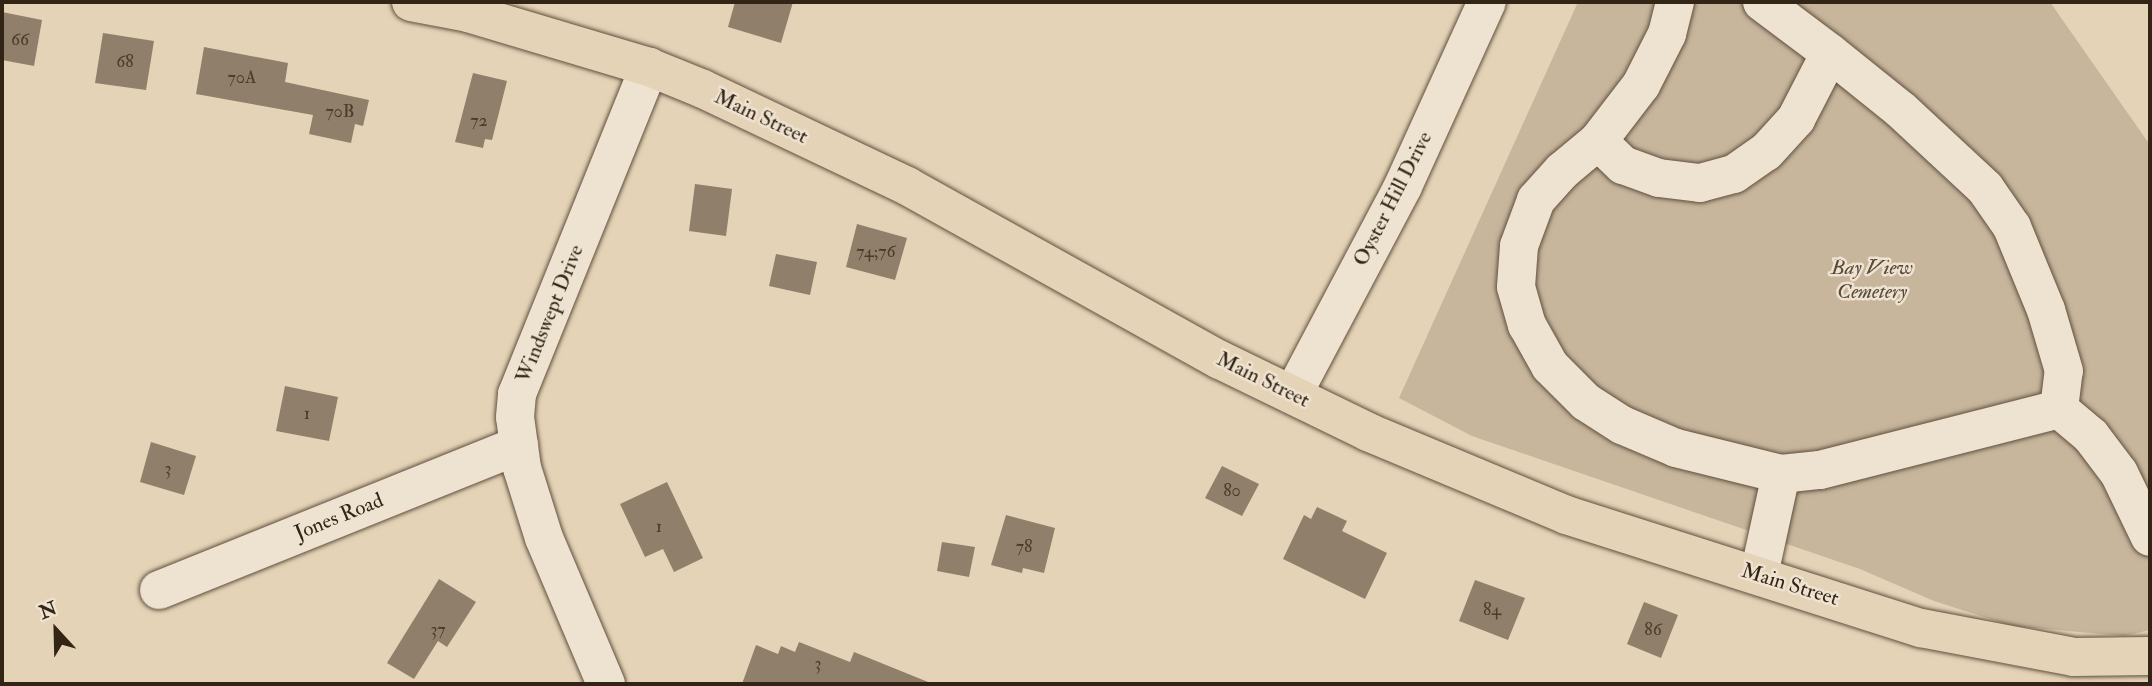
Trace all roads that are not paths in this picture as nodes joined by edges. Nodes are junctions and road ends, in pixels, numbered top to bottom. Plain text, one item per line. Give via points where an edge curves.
1 (411, 2) edge
2 (1487, 2) edge
3 (1675, 2) edge
4 (1762, 2) edge
5 (1829, 53) junction
6 (649, 67) junction
7 (1598, 141) junction
8 (1293, 394) junction
9 (2059, 409) junction
10 (519, 445) junction
11 (1781, 474) junction
12 (2150, 537) edge
13 (1759, 575) junction
14 (159, 590) dead end
15 (2150, 656) edge
16 (606, 684) edge

1 - 6 main road, Main Street via 468,13
2 - 8 street, Oyster Hill Drive via 1403,186
3 - 7 street via 1667,34 1641,85
4 - 5 street
5 - 7 street via 1796,119 1766,152 1734,174 1700,183 1659,178 1623,165
5 - 9 street via 1902,110 1985,187 2012,227 2046,310 2064,371
6 - 8 main road, Main Street via 907,186 1220,360
6 - 10 street, Windswept Drive via 517,394
7 - 11 street via 1536,200 1519,246 1516,287 1527,325 1550,366 1586,402 1622,425 1676,448
8 - 13 main road, Main Street via 1368,432 1566,515
9 - 11 street via 1820,470
9 - 12 street via 2091,436 2119,473
10 - 14 street, Jones Road
10 - 16 street, Windswept Drive via 544,538
11 - 13 street
13 - 15 main road, Main Street via 1921,628 2007,647 2074,657

